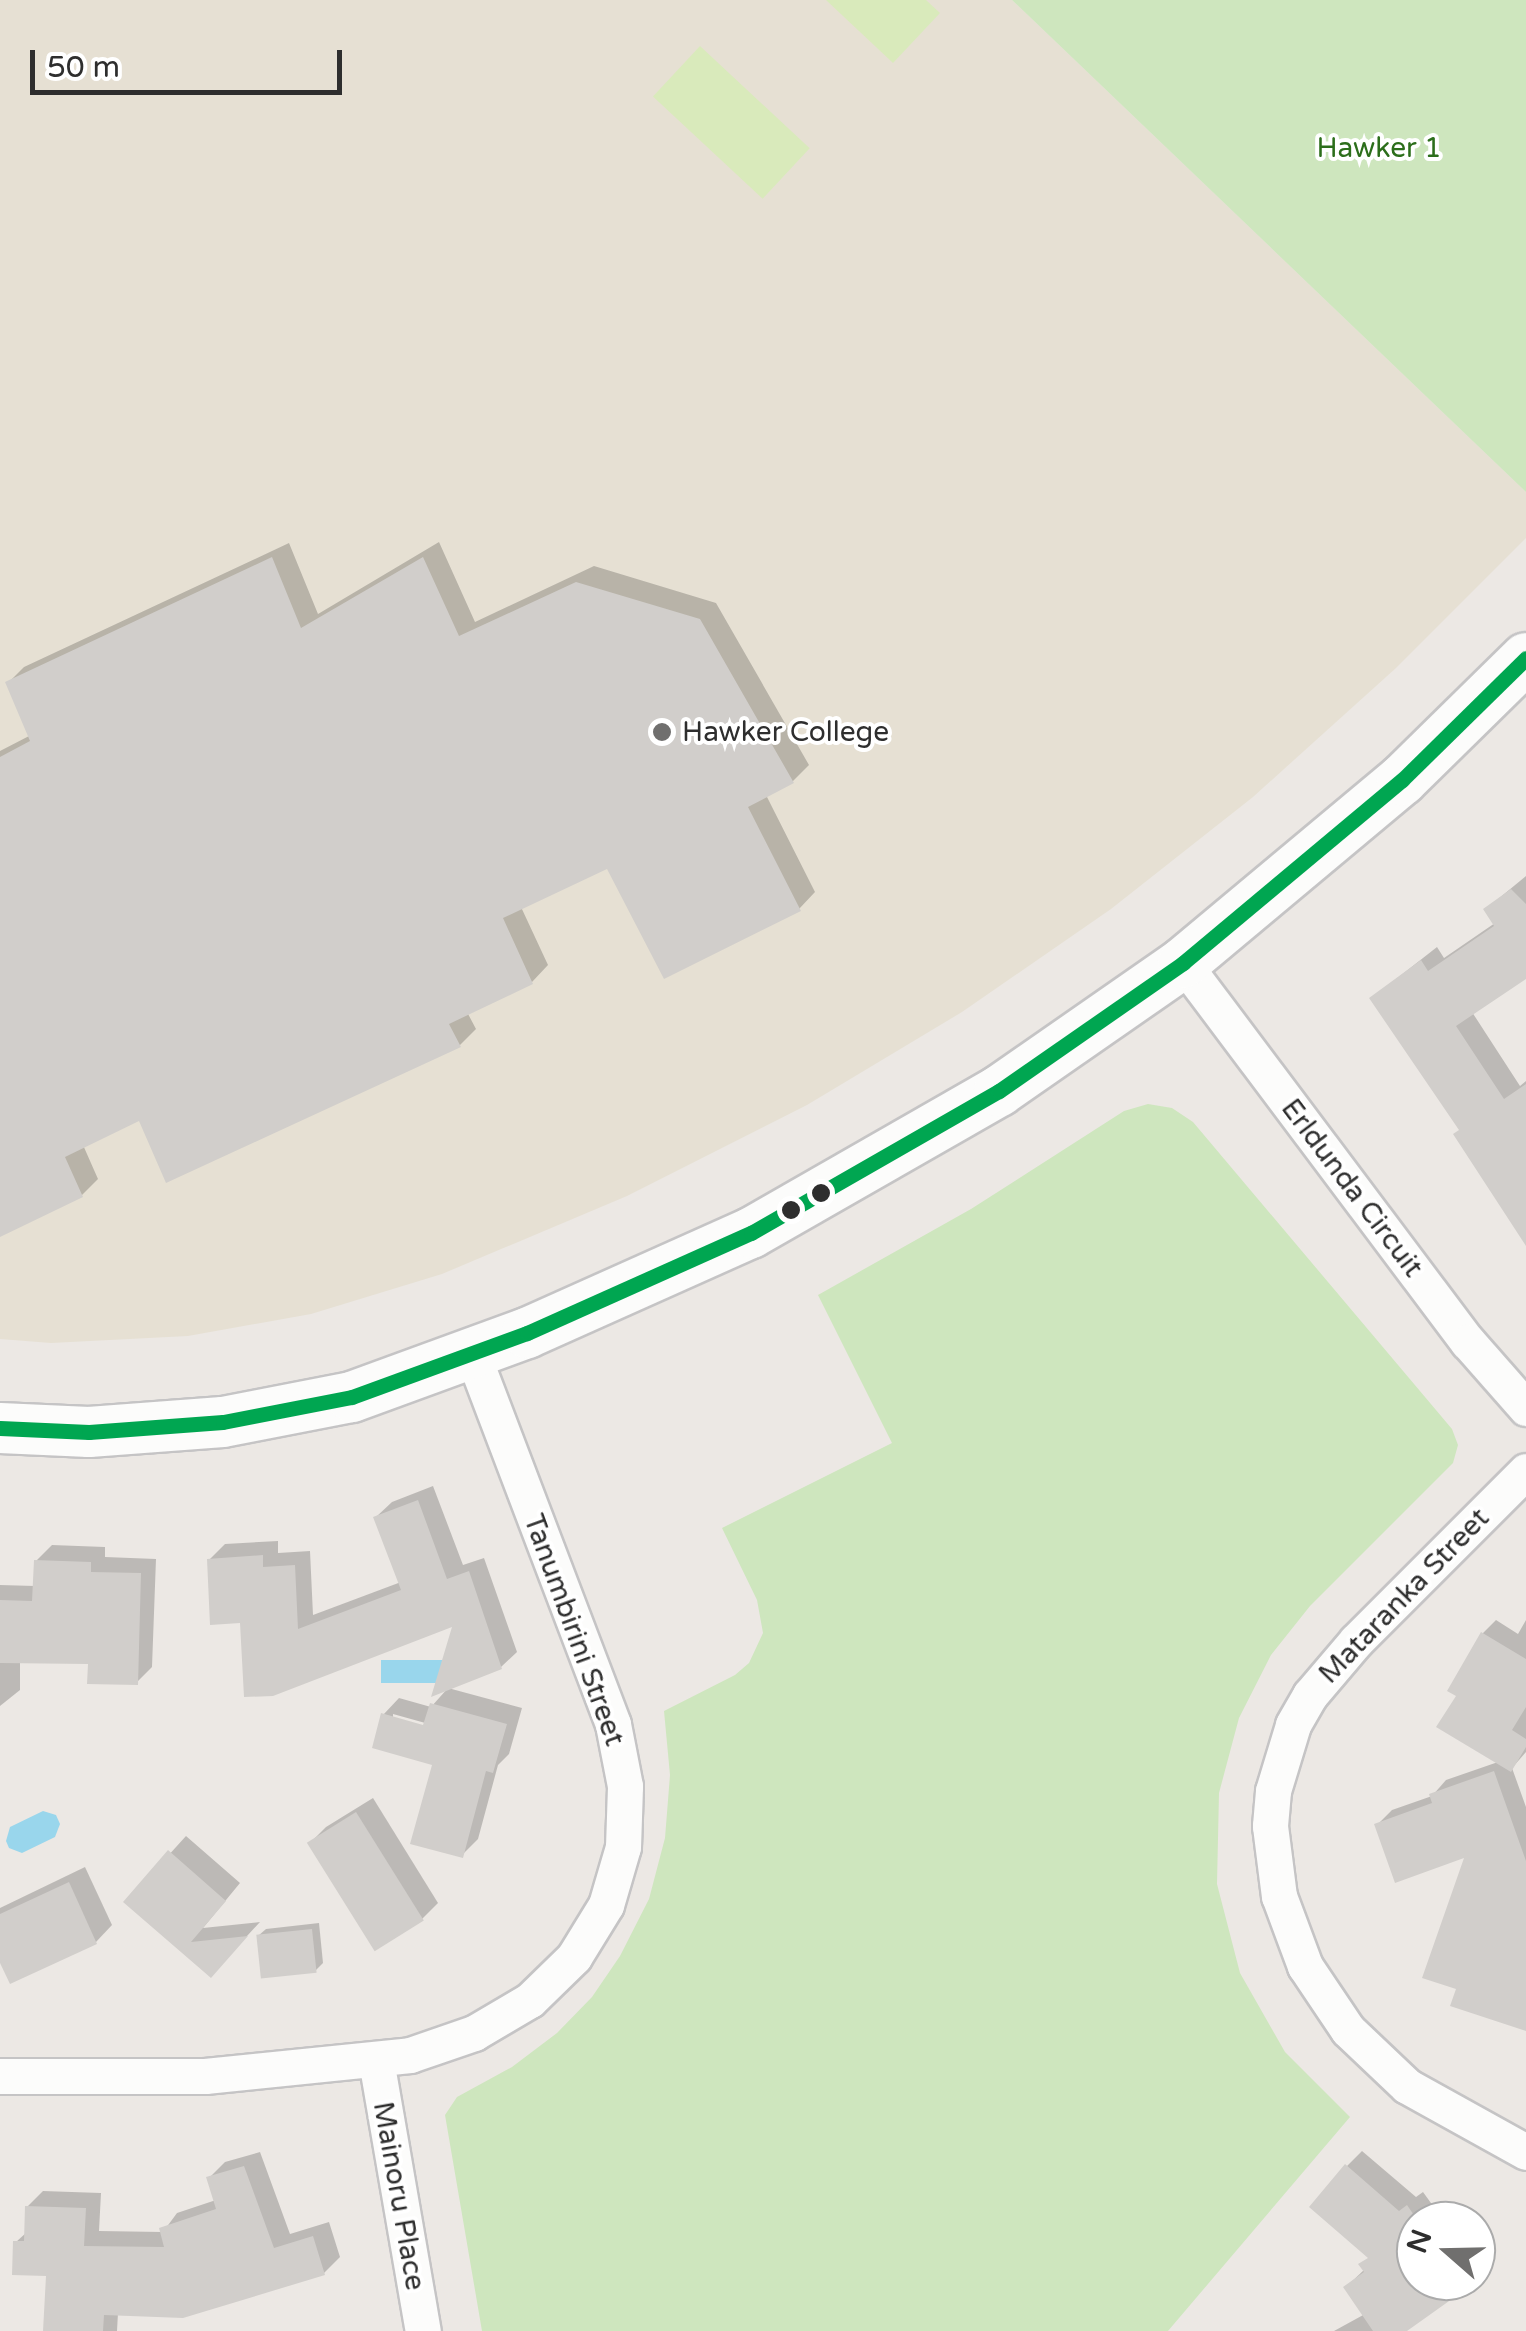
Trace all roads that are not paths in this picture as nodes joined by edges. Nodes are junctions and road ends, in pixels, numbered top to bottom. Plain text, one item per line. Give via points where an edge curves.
1 (1526, 658) edge
2 (1183, 963) junction
3 (473, 1355) junction
4 (1526, 1408) edge
5 (0, 1428) edge
6 (1526, 1471) edge
7 (376, 2060) junction
8 (0, 2076) edge
9 (1526, 2152) edge
10 (423, 2331) edge

1 - 2 street via 1402,780
2 - 3 street via 999,1091 798,1210
2 - 4 street, Erldunda Circuit via 1468,1342
3 - 5 street via 352,1397 223,1422 89,1432
3 - 7 street, Tanumbirini Street via 613,1724 626,1786 623,1847 606,1904 574,1957 530,2000 474,2033
6 - 9 street, Mataranka Street via 1310,1694 1293,1725 1270,1826 1278,1896 1298,1949 1348,2030 1407,2086
7 - 8 street, Tanumbirini Street via 205,2076
7 - 10 street, Mainoru Place

